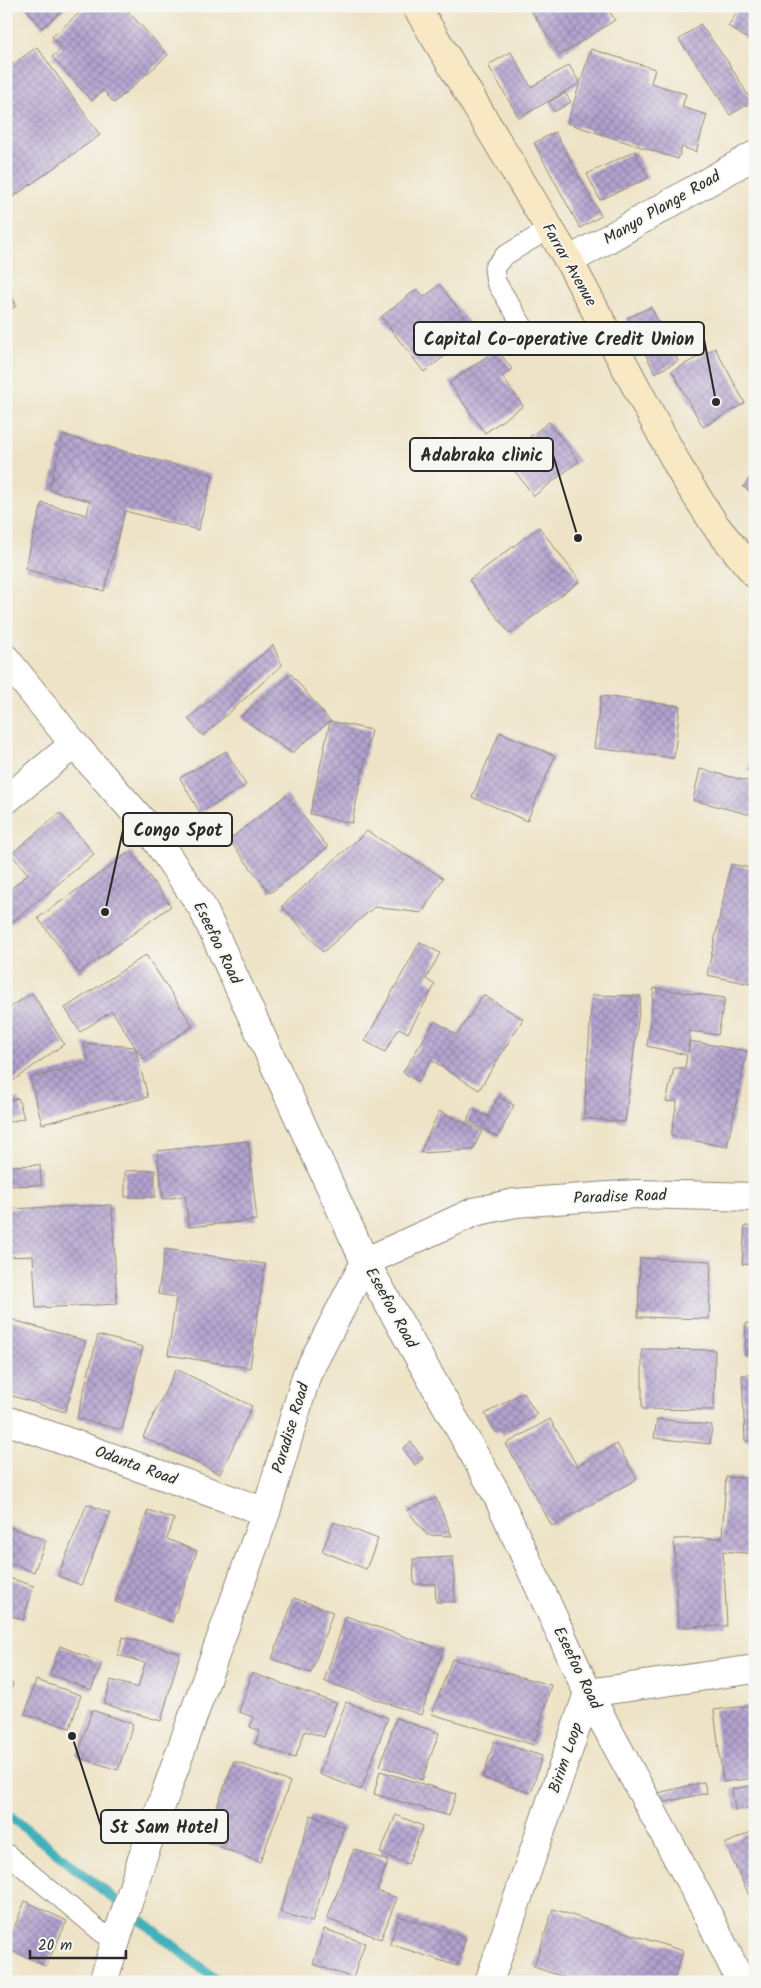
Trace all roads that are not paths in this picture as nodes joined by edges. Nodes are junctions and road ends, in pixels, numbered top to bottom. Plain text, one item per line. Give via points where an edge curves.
1 (416, 6) edge
2 (755, 155) edge
3 (548, 229) junction
4 (569, 261) junction
5 (529, 336) dead end
6 (755, 574) edge
7 (6, 659) edge
8 (74, 744) junction
9 (6, 800) edge
10 (755, 1197) edge
11 (365, 1262) junction
12 (6, 1420) edge
13 (266, 1512) junction
14 (755, 1669) edge
15 (588, 1693) junction
16 (6, 1853) edge
17 (119, 1932) junction
18 (103, 1982) edge
19 (489, 1982) edge
20 (741, 1982) edge

1 - 3 main road, Farrar Avenue
2 - 4 street, Manyo Plange Road
3 - 4 main road, Farrar Avenue
3 - 5 lane via 504,256 494,268 496,282
4 - 6 main road, Farrar Avenue via 683,475 715,525
7 - 8 street, Eseefoo Road
8 - 9 street
8 - 11 street, Eseefoo Road via 146,826 202,906
10 - 11 street, Paradise Road via 636,1194 515,1203 474,1212
11 - 13 street, Paradise Road via 307,1374
11 - 15 street, Eseefoo Road via 496,1493
12 - 13 street, Odanta Road
13 - 17 street, Paradise Road
14 - 15 street
15 - 19 street, Birim Loop
15 - 20 street, Eseefoo Road
16 - 17 lane via 101,1932
17 - 18 street, Paradise Road

